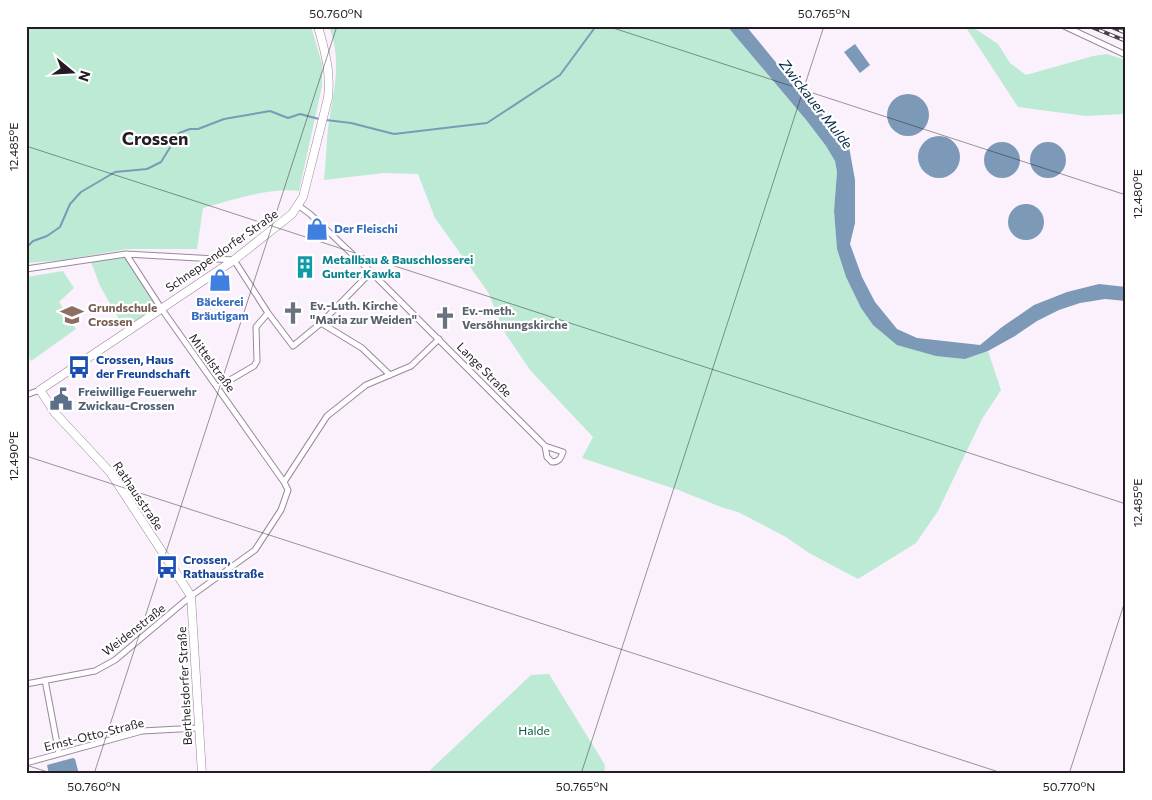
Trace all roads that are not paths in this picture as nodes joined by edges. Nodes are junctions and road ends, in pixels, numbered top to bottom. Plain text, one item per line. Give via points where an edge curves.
1 (318, 26) edge
2 (1064, 26) edge
3 (1126, 55) edge
4 (299, 206) junction
5 (126, 254) junction
6 (234, 260) junction
7 (26, 269) edge
8 (371, 272) junction
9 (161, 308) junction
10 (268, 313) junction
11 (321, 324) junction
12 (439, 339) junction
13 (390, 375) junction
14 (218, 387) junction
15 (40, 390) junction
16 (26, 395) edge
17 (545, 446) dead end
18 (284, 482) junction
19 (191, 596) junction
20 (45, 680) junction
21 (26, 684) edge
22 (198, 728) junction
23 (59, 754) junction
24 (26, 763) edge
25 (202, 774) edge

1 - 4 street, Schneppendorfer Straße via 330,82
2 - 3 street
4 - 6 street, Schneppendorfer Straße via 285,222
4 - 8 street, Lange Straße
5 - 6 street
5 - 7 street
5 - 9 street, Mittelstraße
6 - 9 street, Schneppendorfer Straße
6 - 10 street
8 - 11 street
8 - 12 street, Lange Straße
9 - 14 street, Mittelstraße
9 - 15 street, Schneppendorfer Straße
10 - 11 street via 293,346
10 - 14 street via 255,329 257,361 254,366
11 - 13 street via 362,348
12 - 13 street via 411,366
12 - 17 street, Lange Straße
13 - 18 street via 366,385 327,416
14 - 18 street, Mittelstraße
15 - 16 street, Schneppendorfer Straße
15 - 19 street, Rathausstraße via 55,413 110,472
18 - 19 street, Weidenstraße via 288,490 281,510 256,550
19 - 20 street, Weidenstraße via 108,664 95,671
19 - 22 street, Berthelsdorfer Straße
20 - 21 street, Weidenstraße
20 - 23 street
22 - 23 street, Ernst-Otto-Straße via 142,731
22 - 25 street, Berthelsdorfer Straße
23 - 24 street, Ernst-Otto-Straße

